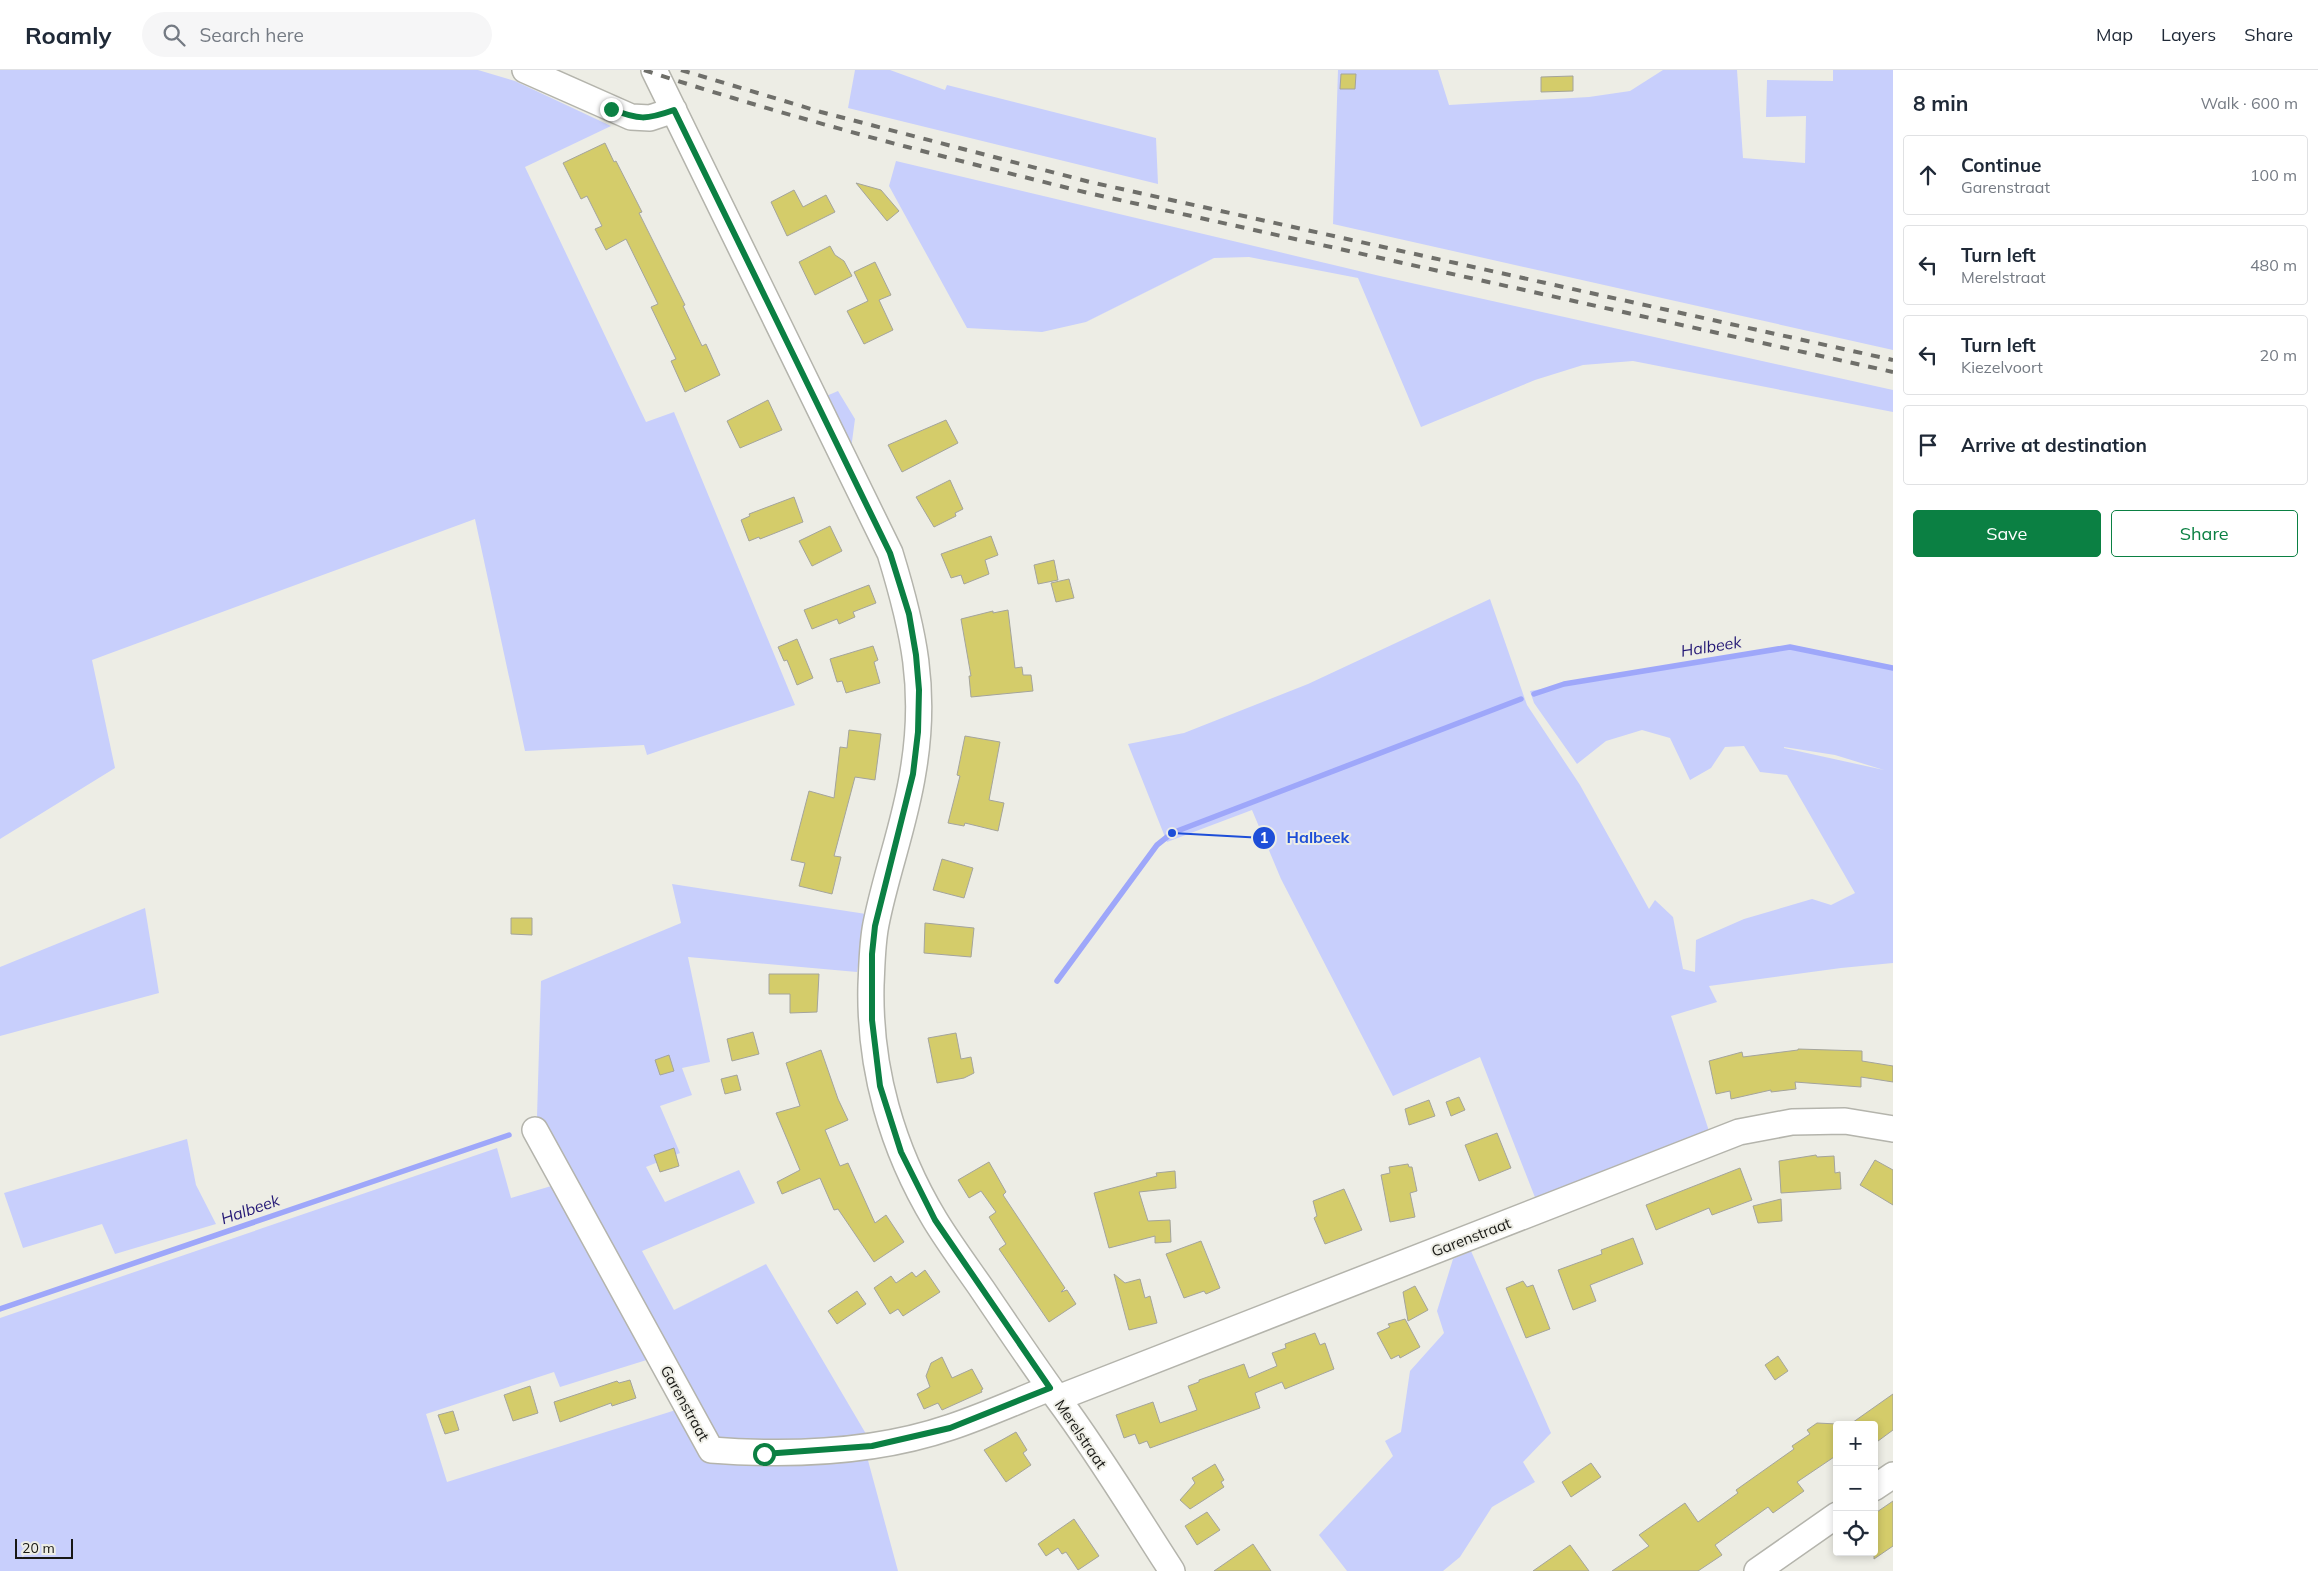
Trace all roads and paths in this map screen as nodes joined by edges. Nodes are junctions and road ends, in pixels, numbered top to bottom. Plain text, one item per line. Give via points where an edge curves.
1 (525, 70) edge
2 (654, 70) edge
3 (674, 110) junction
4 (1893, 1129) edge
5 (535, 1130) dead end
6 (1054, 1393) junction
7 (1893, 1475) edge
8 (1878, 1485) edge
9 (1833, 1517) edge
10 (1172, 1571) edge
11 (1757, 1571) edge

1 - 3 street via 631,117 650,118
2 - 3 street, Merelstraat
3 - 6 street, Merelstraat via 890,553 909,614 917,664 918,732 913,774 875,926 872,1020 880,1086 901,1152 935,1220
4 - 6 street, Garenstraat via 1845,1121 1792,1122 1740,1132
5 - 6 street, Garenstraat via 711,1450 764,1454 872,1446 950,1428
6 - 10 street, Merelstraat
7 - 8 street
9 - 11 street

